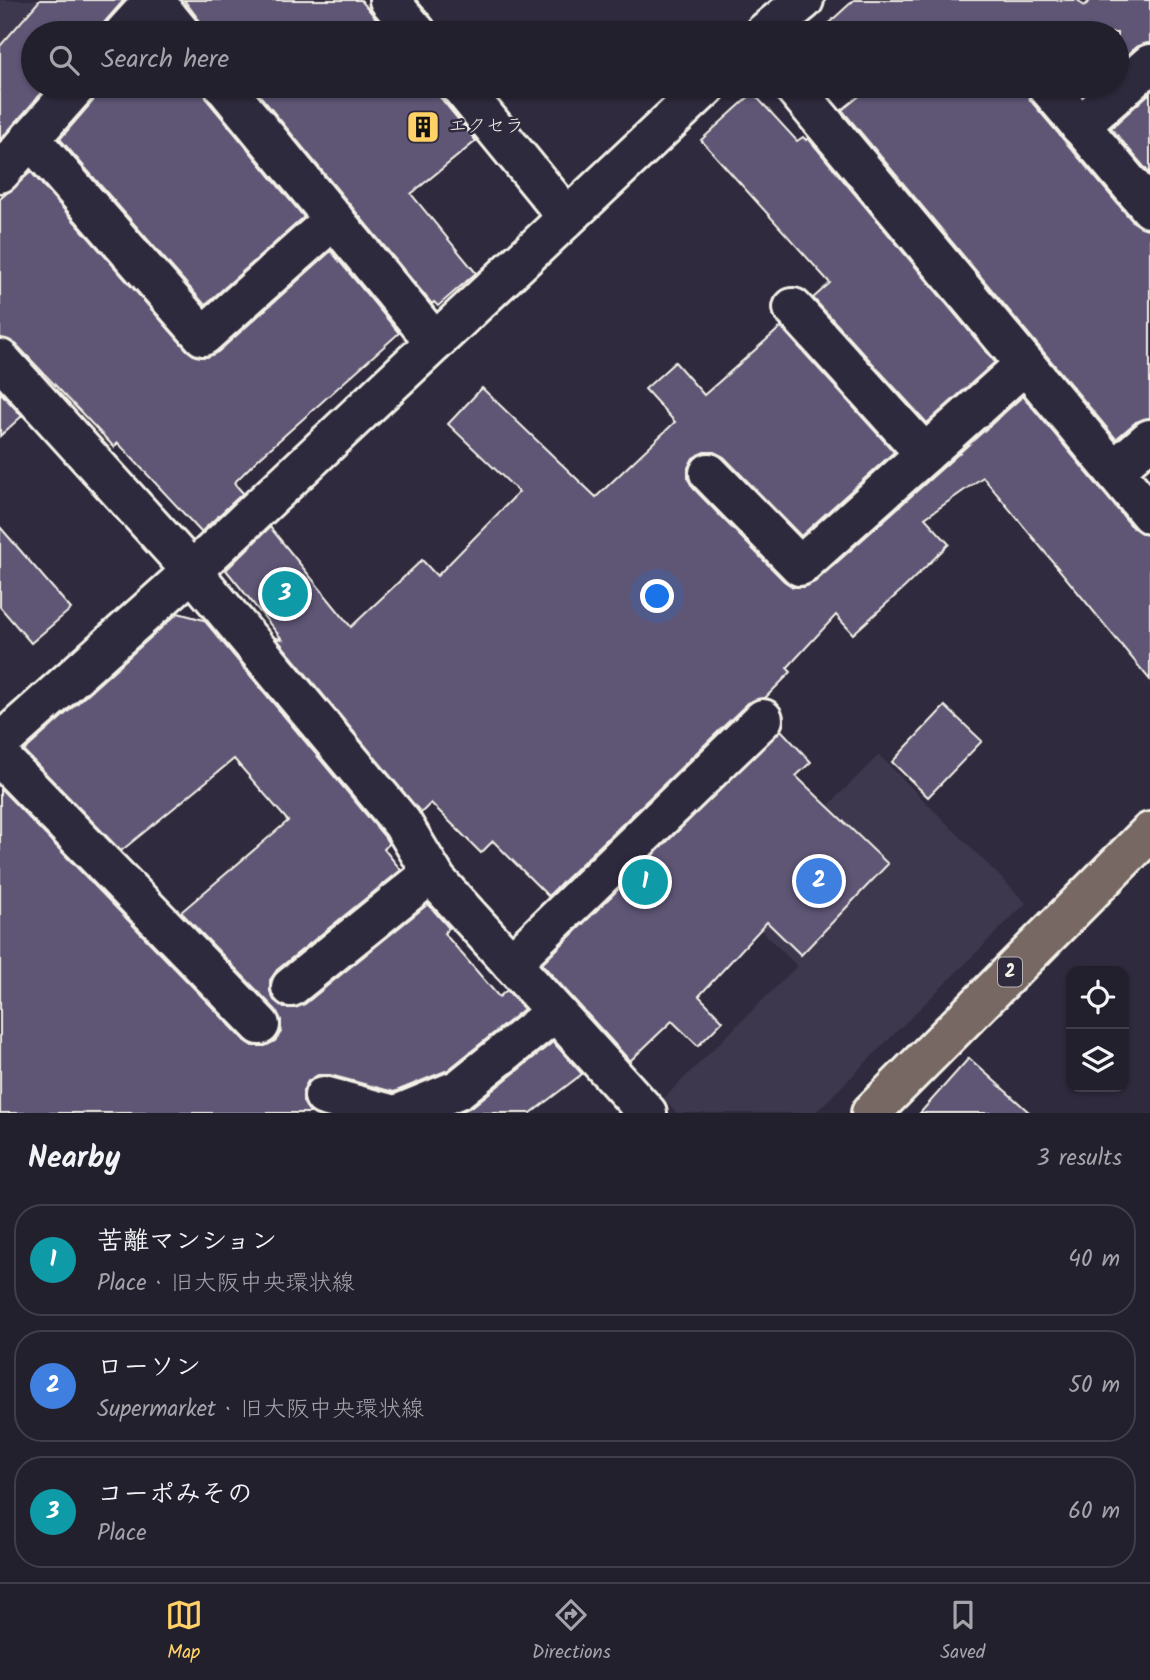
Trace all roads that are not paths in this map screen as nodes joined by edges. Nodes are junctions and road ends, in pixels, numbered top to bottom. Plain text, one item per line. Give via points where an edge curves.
1 (154, 0) edge
2 (389, 0) edge
3 (804, 0) edge
4 (135, 21) edge
5 (171, 21) edge
6 (407, 21) edge
7 (779, 21) edge
8 (1150, 64) edge
9 (1129, 83) edge
10 (66, 98) edge
11 (234, 98) edge
12 (470, 98) edge
13 (694, 98) edge
14 (803, 98) edge
15 (1057, 98) edge
16 (1112, 98) edge
17 (1080, 126) junction
18 (30, 138) junction
19 (0, 173) edge
20 (1150, 208) edge
21 (567, 217) junction
22 (334, 219) junction
23 (793, 308) dead end
24 (435, 342) junction
25 (0, 359) edge
26 (1025, 364) junction
27 (1150, 439) edge
28 (925, 454) junction
29 (1114, 470) junction
30 (709, 473) dead end
31 (1150, 514) edge
32 (192, 571) junction
33 (763, 719) dead end
34 (0, 743) edge
35 (0, 757) edge
36 (1150, 832) edge
37 (432, 873) junction
38 (511, 963) junction
39 (291, 987) dead end
40 (555, 1012) junction
41 (260, 1024) dead end
42 (324, 1096) dead end
43 (387, 1113) edge
44 (401, 1113) edge
45 (647, 1113) edge
46 (871, 1113) edge

1 - 4 street
1 - 5 street
2 - 6 street
3 - 7 street
8 - 9 street
10 - 18 street
11 - 22 street
12 - 21 street
13 - 21 street
14 - 26 street
15 - 17 street
16 - 17 street
17 - 20 street
18 - 19 street
18 - 22 street via 202,336
21 - 24 street
22 - 24 street
23 - 28 street
24 - 32 street
25 - 32 street
26 - 28 street
26 - 29 street
27 - 29 street
28 - 30 street via 800,566
29 - 31 street
32 - 34 street
32 - 37 street via 402,823
33 - 38 street
35 - 41 street
36 - 46 main road, 2
37 - 38 street
37 - 39 street
38 - 40 street
40 - 44 street via 459,1089
40 - 45 street
42 - 43 street

